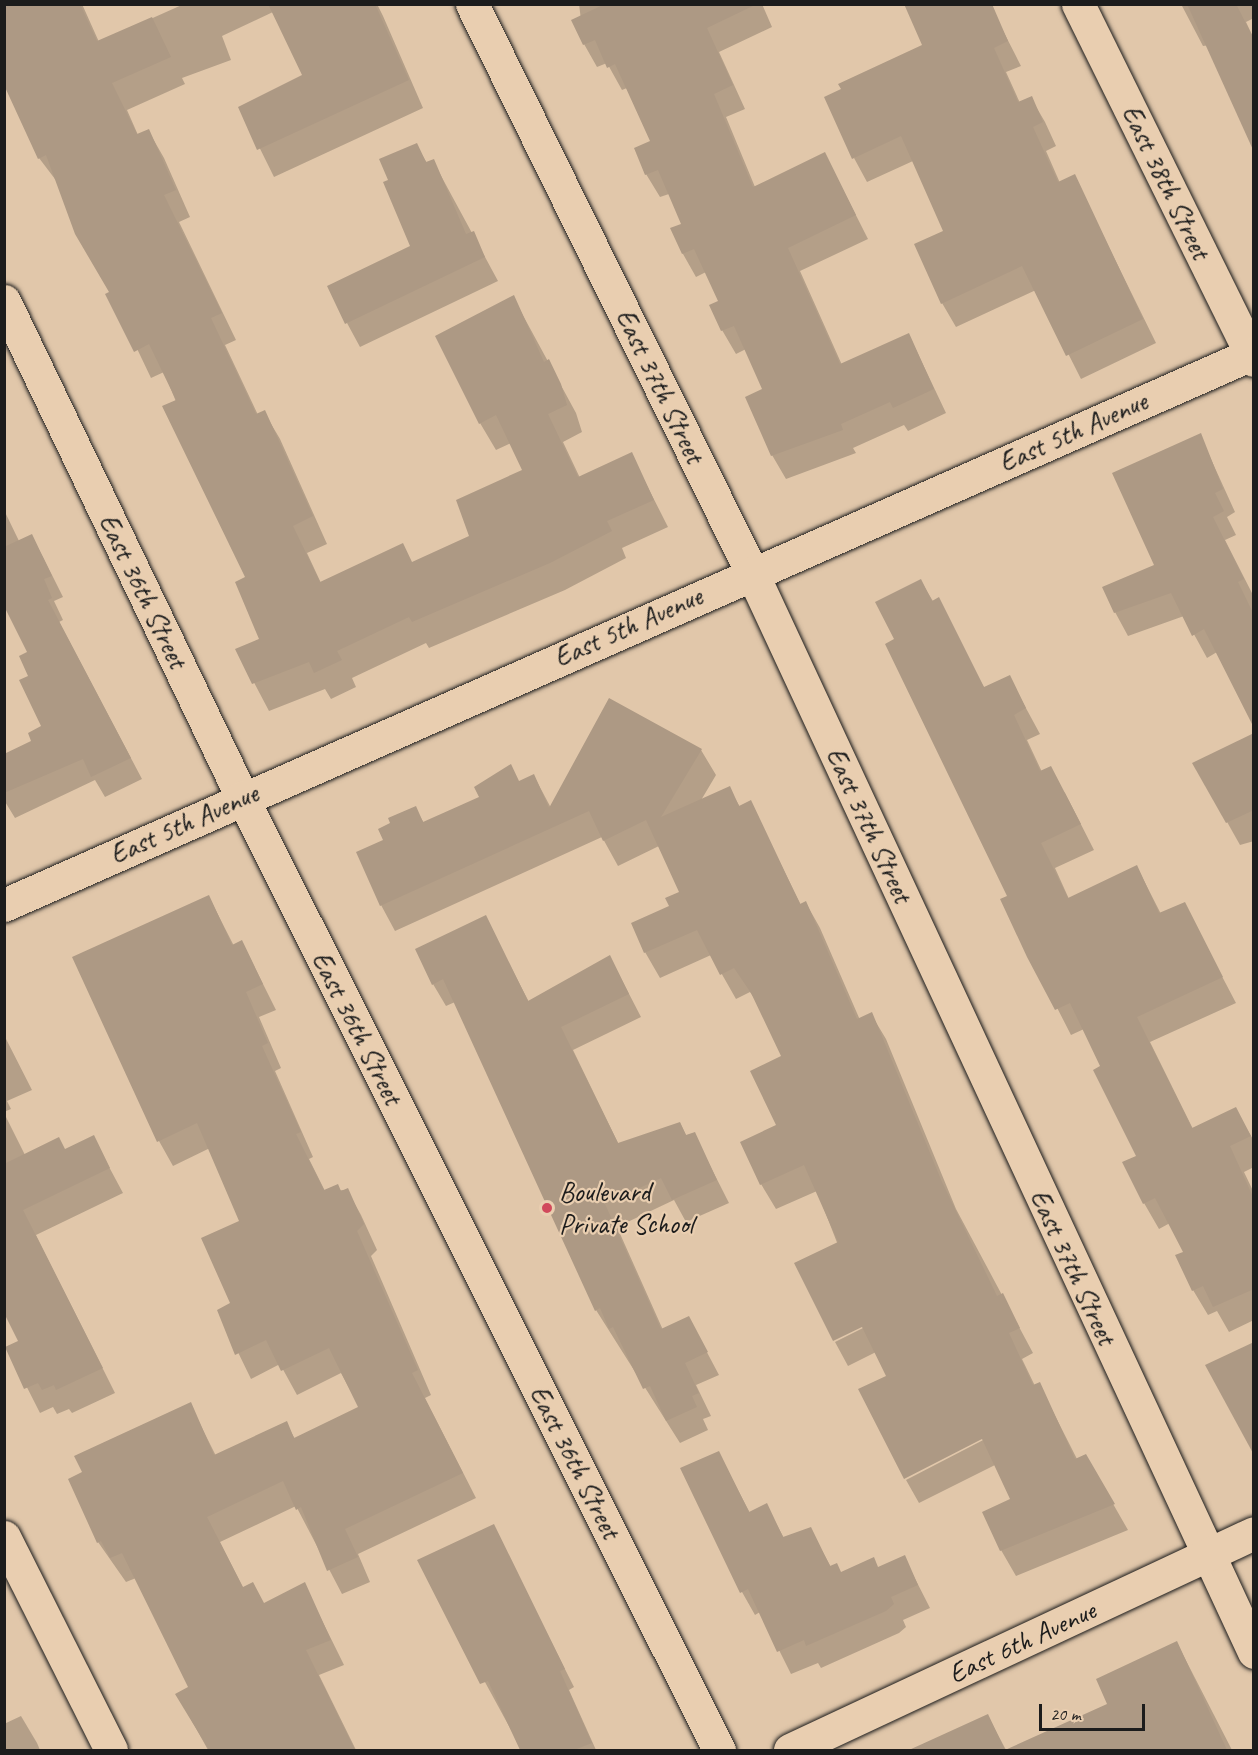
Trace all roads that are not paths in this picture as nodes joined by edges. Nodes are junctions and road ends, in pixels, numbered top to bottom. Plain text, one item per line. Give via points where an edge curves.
1 (472, 4) edge
2 (1078, 4) edge
3 (4, 301) edge
4 (1253, 356) edge
5 (752, 573) junction
6 (242, 797) junction
7 (4, 905) edge
8 (1254, 1533) edge
9 (4, 1537) edge
10 (1206, 1555) junction
11 (1254, 1652) edge
12 (111, 1750) edge
13 (719, 1750) edge
14 (790, 1750) edge

1 - 5 street, East 37th Street
2 - 4 street, East 38th Street
3 - 6 street, East 36th Street
4 - 5 street, East 5th Avenue
5 - 6 street, East 5th Avenue
5 - 10 street, East 37th Street
6 - 7 street, East 5th Avenue
6 - 13 street, East 36th Street
8 - 10 street, East 6th Avenue
9 - 12 street
10 - 11 street, East 37th Street
10 - 14 street, East 6th Avenue

